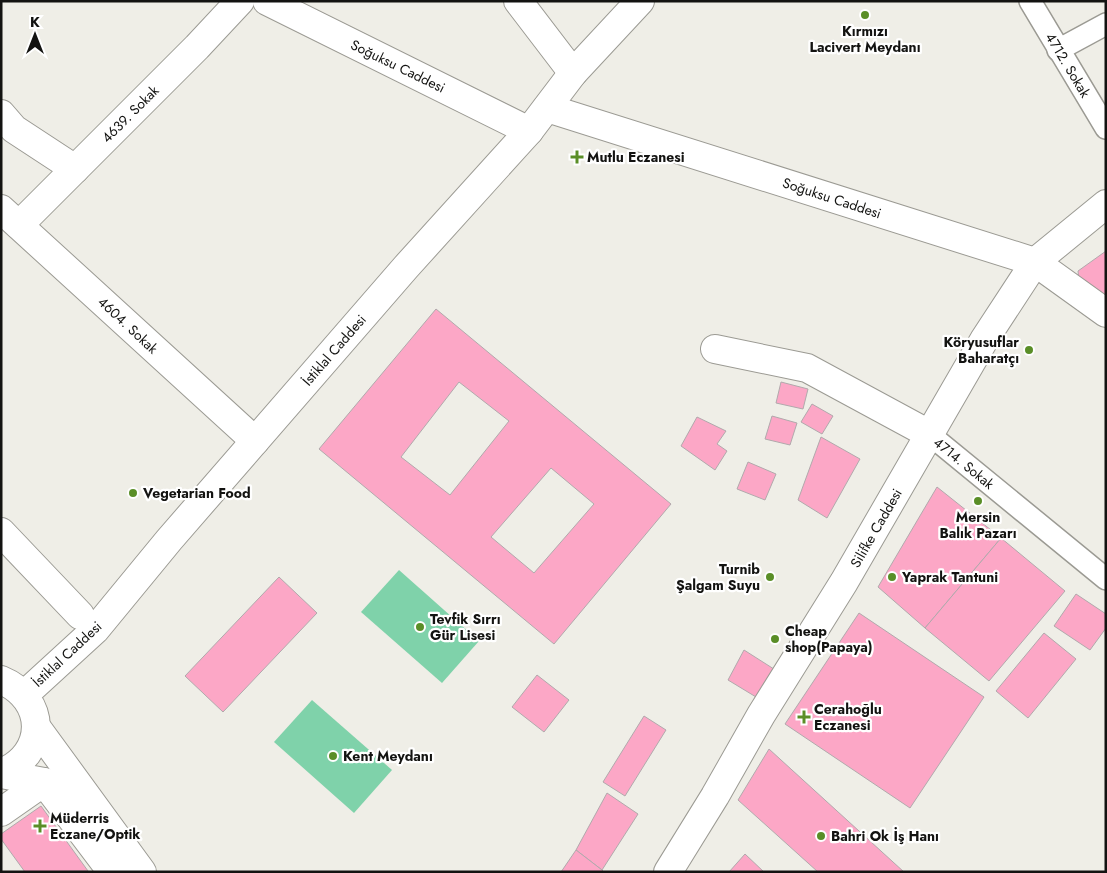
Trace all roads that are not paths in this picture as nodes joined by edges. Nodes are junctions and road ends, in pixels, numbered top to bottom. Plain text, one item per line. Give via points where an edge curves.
1 (240, 1) edge
2 (268, 1) edge
3 (518, 1) edge
4 (640, 1) edge
5 (1030, 1) edge
6 (305, 9) edge
7 (1106, 24) edge
8 (1058, 50) junction
9 (573, 73) junction
10 (547, 108) junction
11 (1, 114) edge
12 (1106, 128) edge
13 (529, 131) junction
14 (75, 169) junction
15 (1106, 204) edge
16 (10, 217) edge
17 (1035, 262) junction
18 (1106, 313) edge
19 (715, 349) dead end
20 (929, 434) junction
21 (255, 441) junction
22 (1, 532) edge
23 (1106, 579) edge
24 (80, 615) dead end
25 (1, 680) edge
26 (24, 695) junction
27 (44, 739) junction
28 (1, 774) edge
29 (44, 782) junction
30 (1, 812) edge
31 (112, 872) edge
32 (142, 872) edge
33 (668, 872) edge

1 - 14 street, 4639. Sokak
2 - 6 street, Soğuksu Caddesi
3 - 9 street
4 - 9 street, İstiklal Caddesi
5 - 8 street, 4712. Sokak
6 - 13 street, Soğuksu Caddesi
7 - 8 street
8 - 12 street, 4712. Sokak
9 - 10 street, İstiklal Caddesi
10 - 13 street, İstiklal Caddesi
10 - 17 street, Soğuksu Caddesi
11 - 14 street via 14,130
13 - 21 street, İstiklal Caddesi
14 - 16 street, 4639. Sokak
15 - 17 street, Silifke Caddesi
16 - 21 street, 4604. Sokak
17 - 18 street, Soğuksu Caddesi
17 - 20 street, Silifke Caddesi
19 - 20 street, 4714. Sokak via 807,368
20 - 23 street, 4714. Sokak
20 - 33 street, Silifke Caddesi via 844,582
21 - 26 street, İstiklal Caddesi via 95,630
22 - 24 street
25 - 26 street
26 - 27 street via 35,712
27 - 28 street via 33,744 25,758
27 - 32 street
28 - 29 street
29 - 30 street
29 - 31 street

